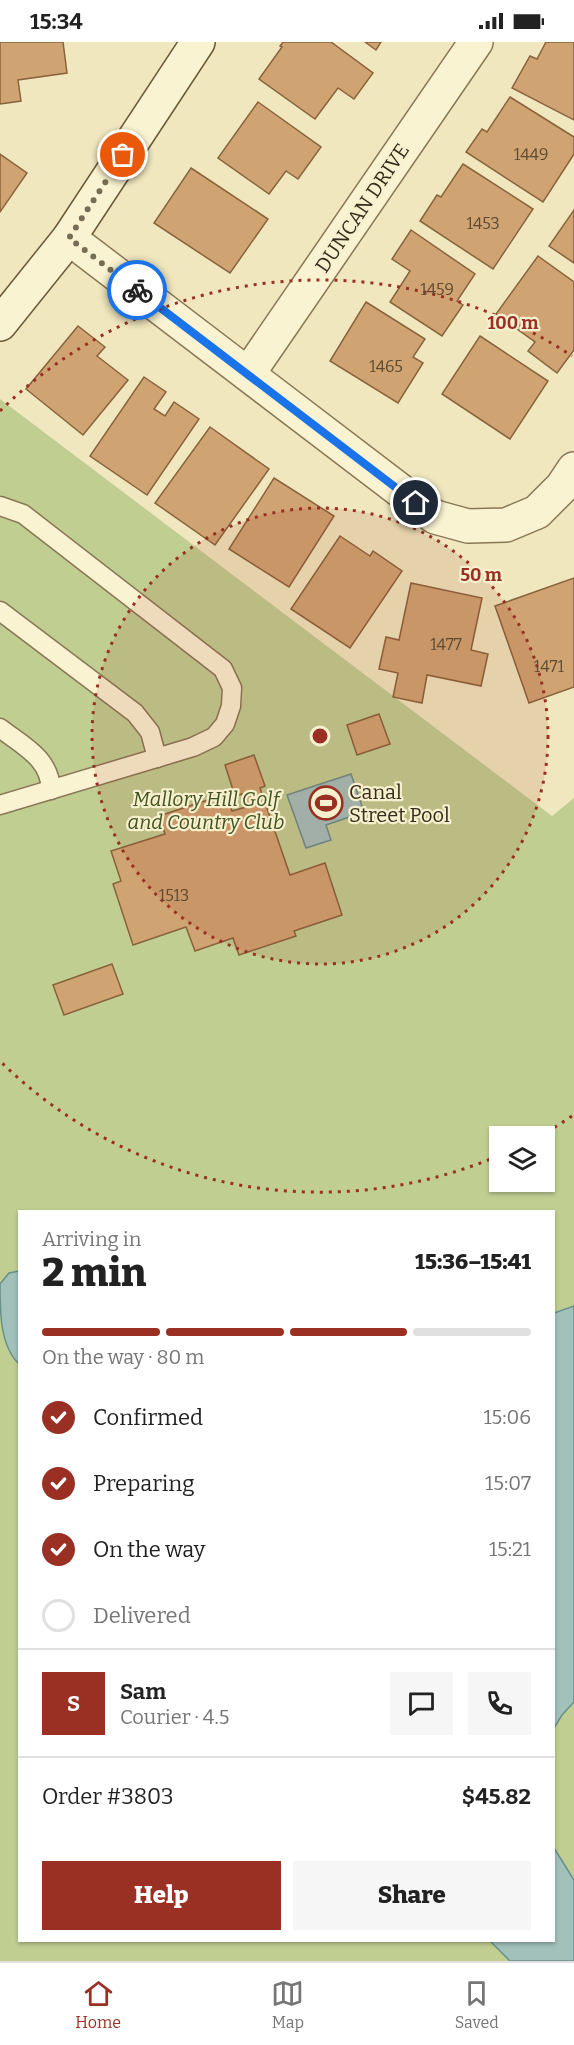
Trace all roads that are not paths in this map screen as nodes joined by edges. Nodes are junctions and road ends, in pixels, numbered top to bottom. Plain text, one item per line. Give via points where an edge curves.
1 (198, 42) edge
2 (476, 42) edge
3 (69, 238) junction
4 (0, 324) edge
5 (248, 374) junction
6 (574, 469) edge
7 (0, 506) edge
8 (0, 611) edge
9 (0, 728) edge
10 (157, 758) junction
11 (51, 790) junction
12 (0, 805) edge

1 - 3 street
2 - 5 street, DUNCAN DRIVE
3 - 4 street
3 - 5 street
5 - 6 street via 435,517 468,526 506,525 537,512
7 - 10 lane via 24,514 223,669 232,688 225,724 214,737
8 - 10 lane via 135,713 150,732
9 - 11 lane via 43,761 51,777
10 - 11 lane
11 - 12 lane

